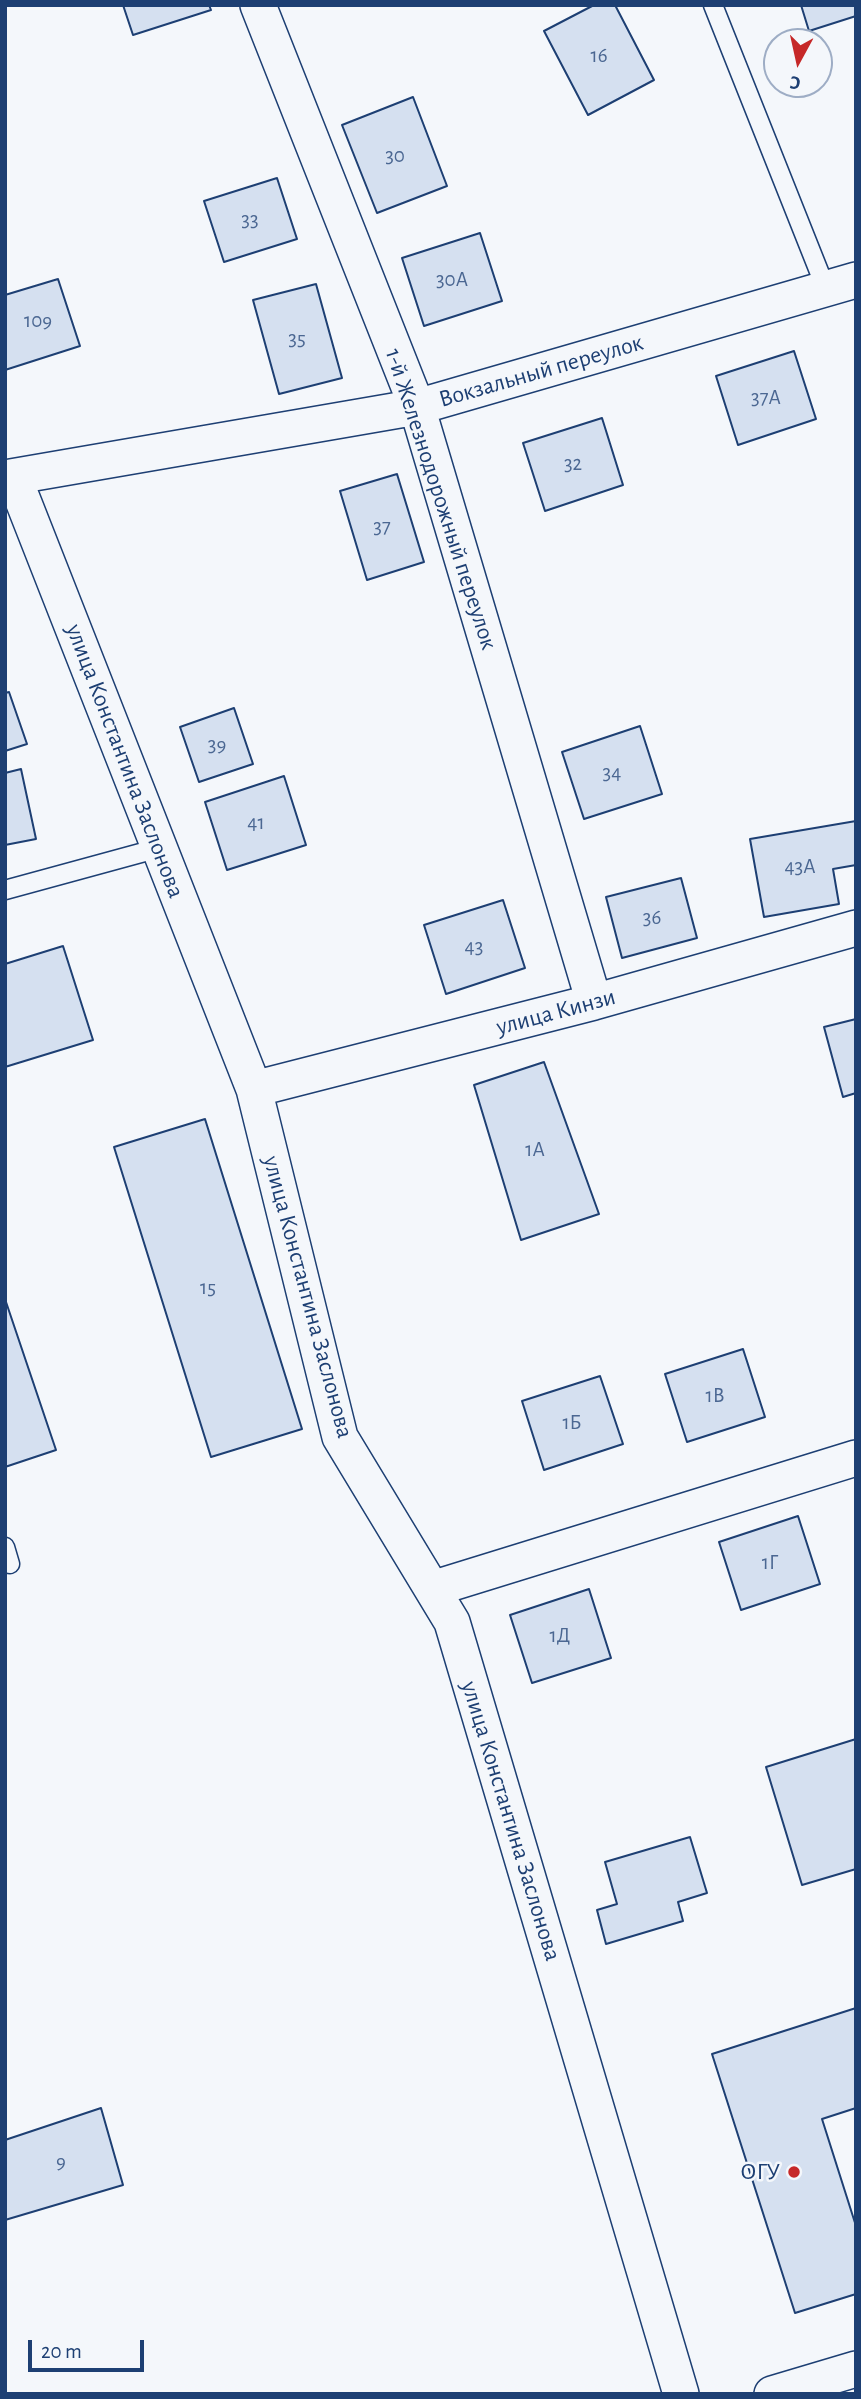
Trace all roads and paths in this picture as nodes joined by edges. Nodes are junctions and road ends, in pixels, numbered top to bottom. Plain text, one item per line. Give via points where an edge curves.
1 (258, 5) edge
2 (713, 5) edge
3 (841, 284) edge
4 (417, 407) junction
5 (10, 478) edge
6 (159, 848) junction
7 (5, 890) edge
8 (856, 928) edge
9 (594, 1002) junction
10 (254, 1089) junction
11 (856, 1458) edge
12 (432, 1589) junction
13 (856, 2369) edge
14 (681, 2394) edge
15 (772, 2394) edge

1 - 4 street, 1-й Железнодорожный переулок
2 - 3 lane
3 - 4 street, Вокзальный переулок
4 - 5 street, Вокзальный переулок
4 - 9 street, 1-й Железнодорожный переулок
5 - 6 street, улица Константина Заслонова
6 - 7 lane
6 - 10 street, улица Константина Заслонова
8 - 9 street, улица Кинзи
9 - 10 street, улица Кинзи
10 - 12 street, улица Константина Заслонова via 340,1437
11 - 12 street
12 - 14 street, улица Константина Заслонова via 452,1622
13 - 15 street

